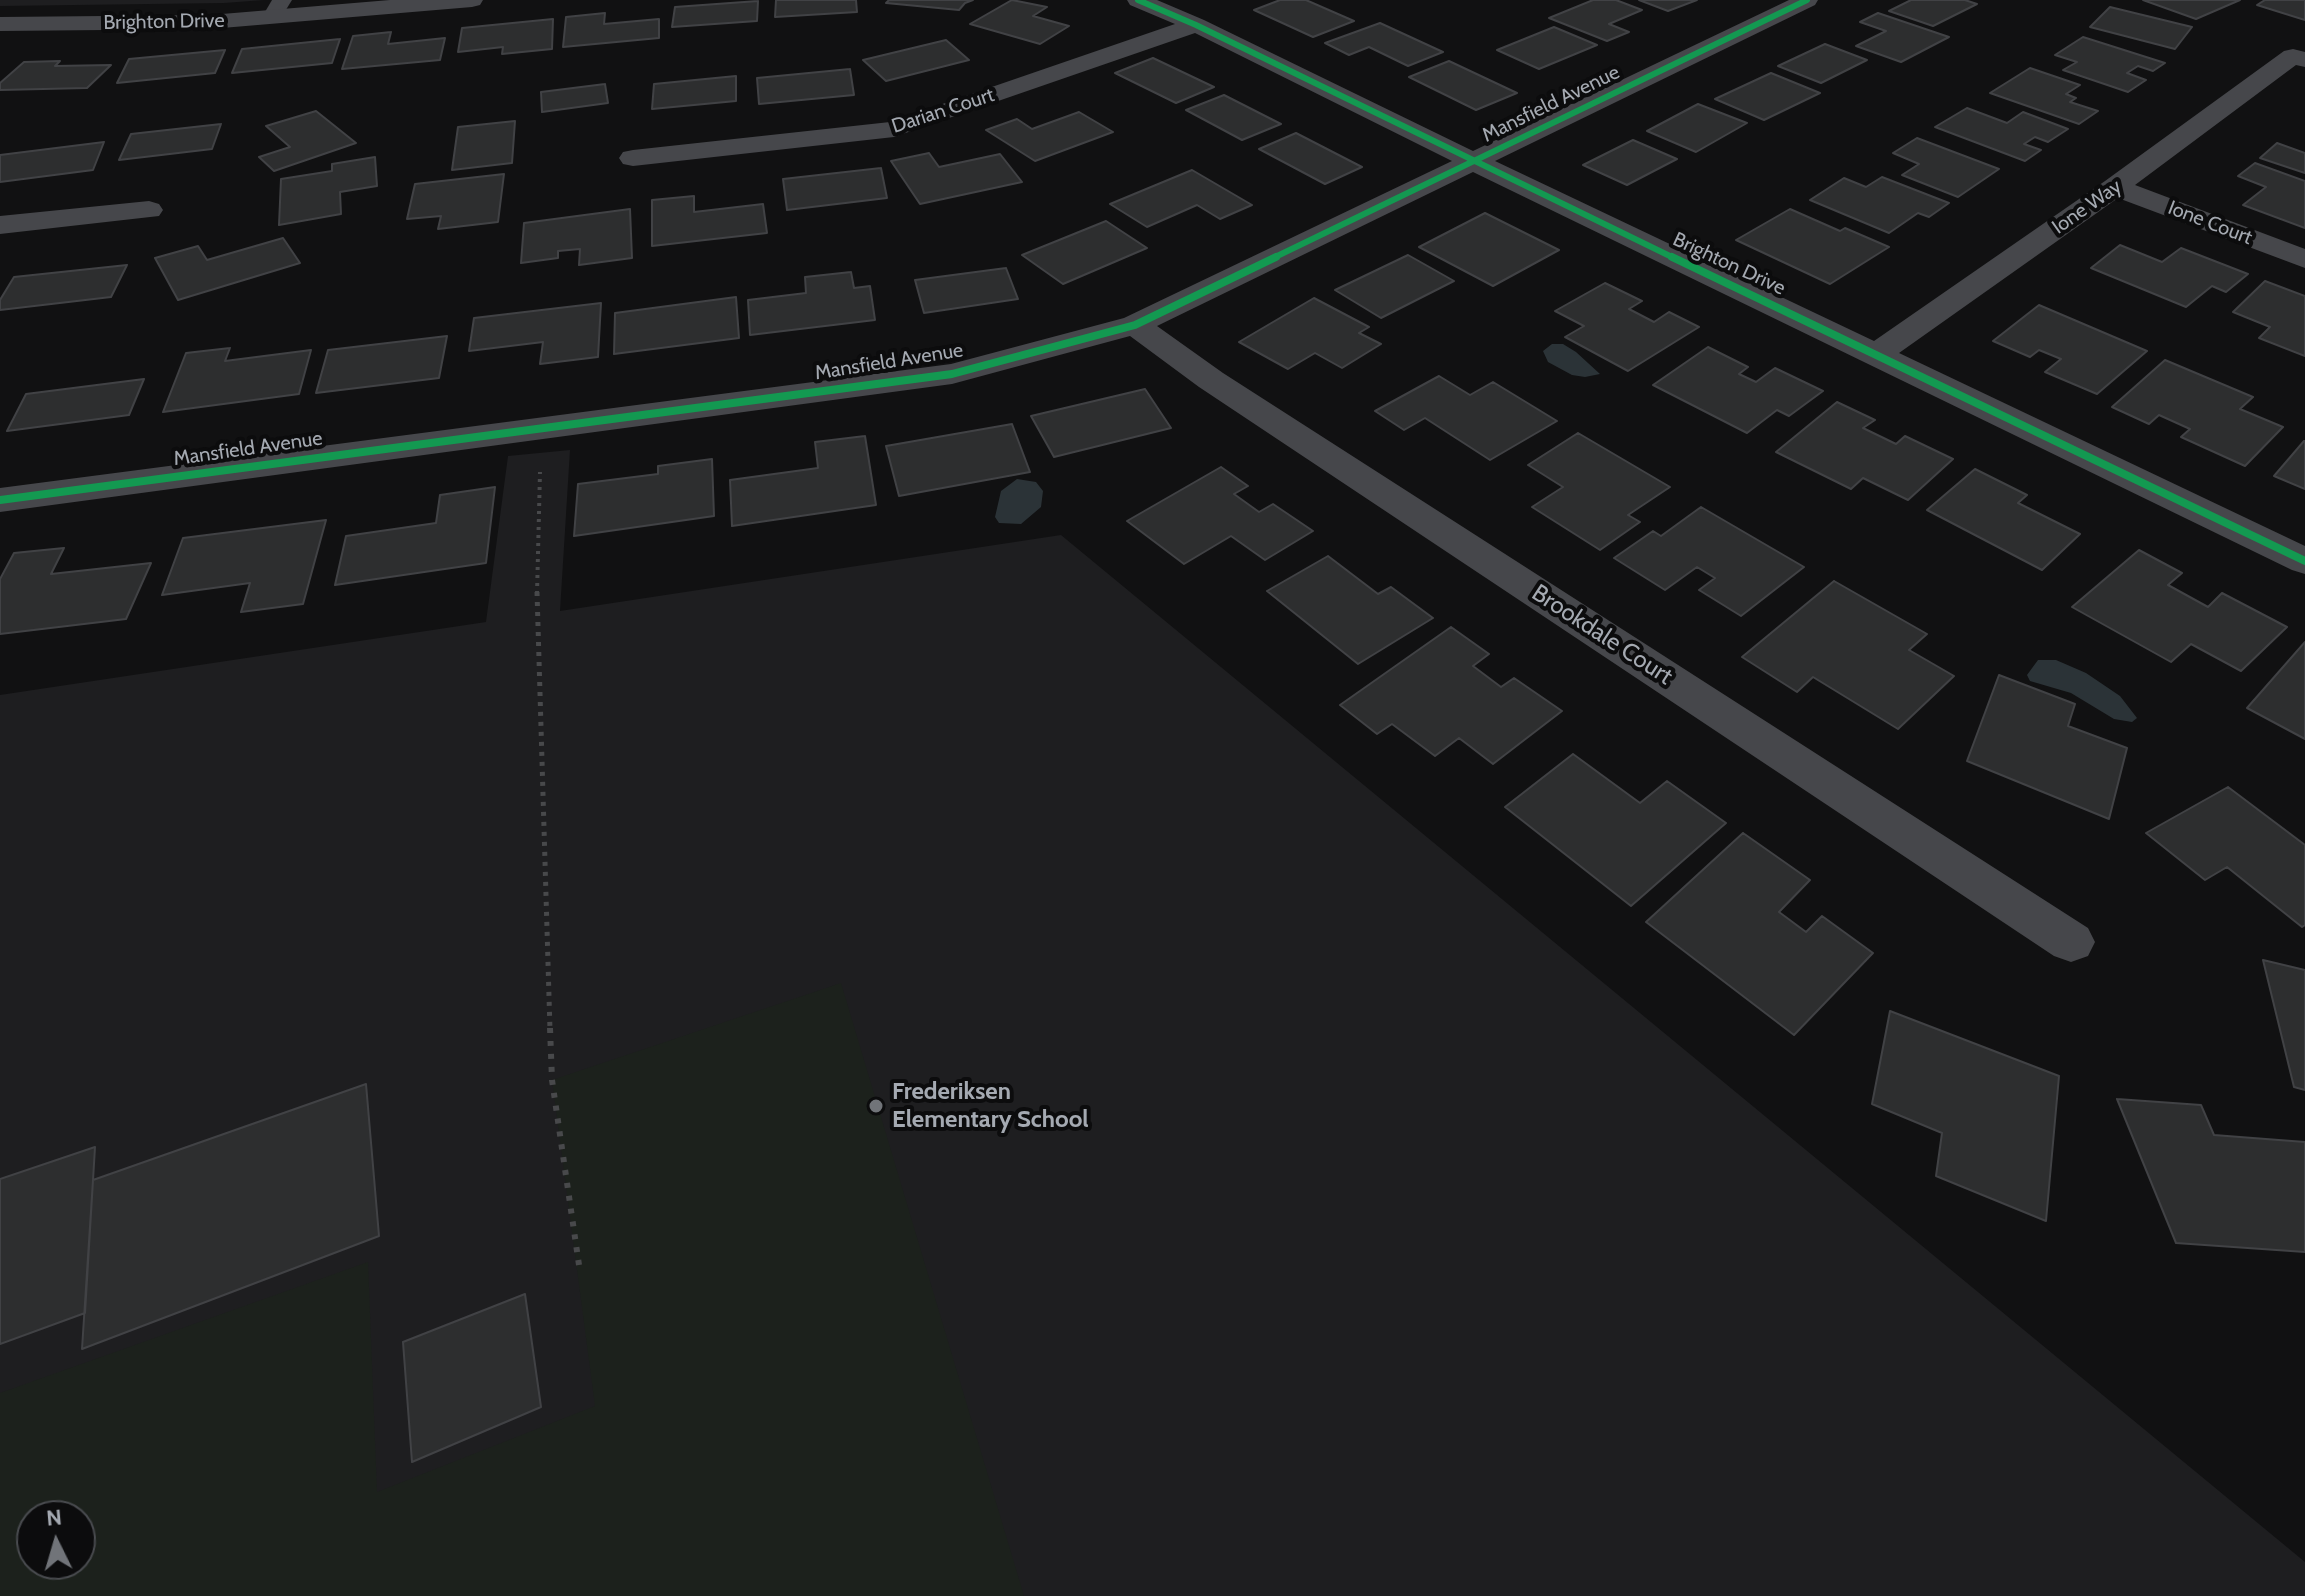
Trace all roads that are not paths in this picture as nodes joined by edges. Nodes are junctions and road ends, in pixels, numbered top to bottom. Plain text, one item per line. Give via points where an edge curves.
1 (472, 0) edge
2 (1138, 0) edge
3 (1807, 0) edge
4 (277, 8) edge
5 (0, 24) edge
6 (1196, 25) junction
7 (2299, 58) edge
8 (633, 158) dead end
9 (1474, 162) junction
10 (2115, 187) junction
11 (149, 210) dead end
12 (0, 225) edge
13 (2305, 259) edge
14 (1135, 325) junction
15 (1877, 354) junction
16 (0, 500) edge
17 (2305, 561) edge
18 (2071, 942) dead end

1 - 4 street, Brighton Drive
2 - 6 street, Brighton Drive
3 - 9 street, Mansfield Avenue
4 - 5 street, Brighton Drive via 210,22
6 - 8 street, Darian Court via 894,129
6 - 9 street, Brighton Drive
7 - 10 street, Ione Way
9 - 14 street, Mansfield Avenue
9 - 15 street, Brighton Drive
10 - 13 street, Ione Court
10 - 15 street, Ione Way
11 - 12 street
14 - 16 street, Mansfield Avenue via 952,374
14 - 18 street, Brookdale Court via 1211,380
15 - 17 street, Brighton Drive

